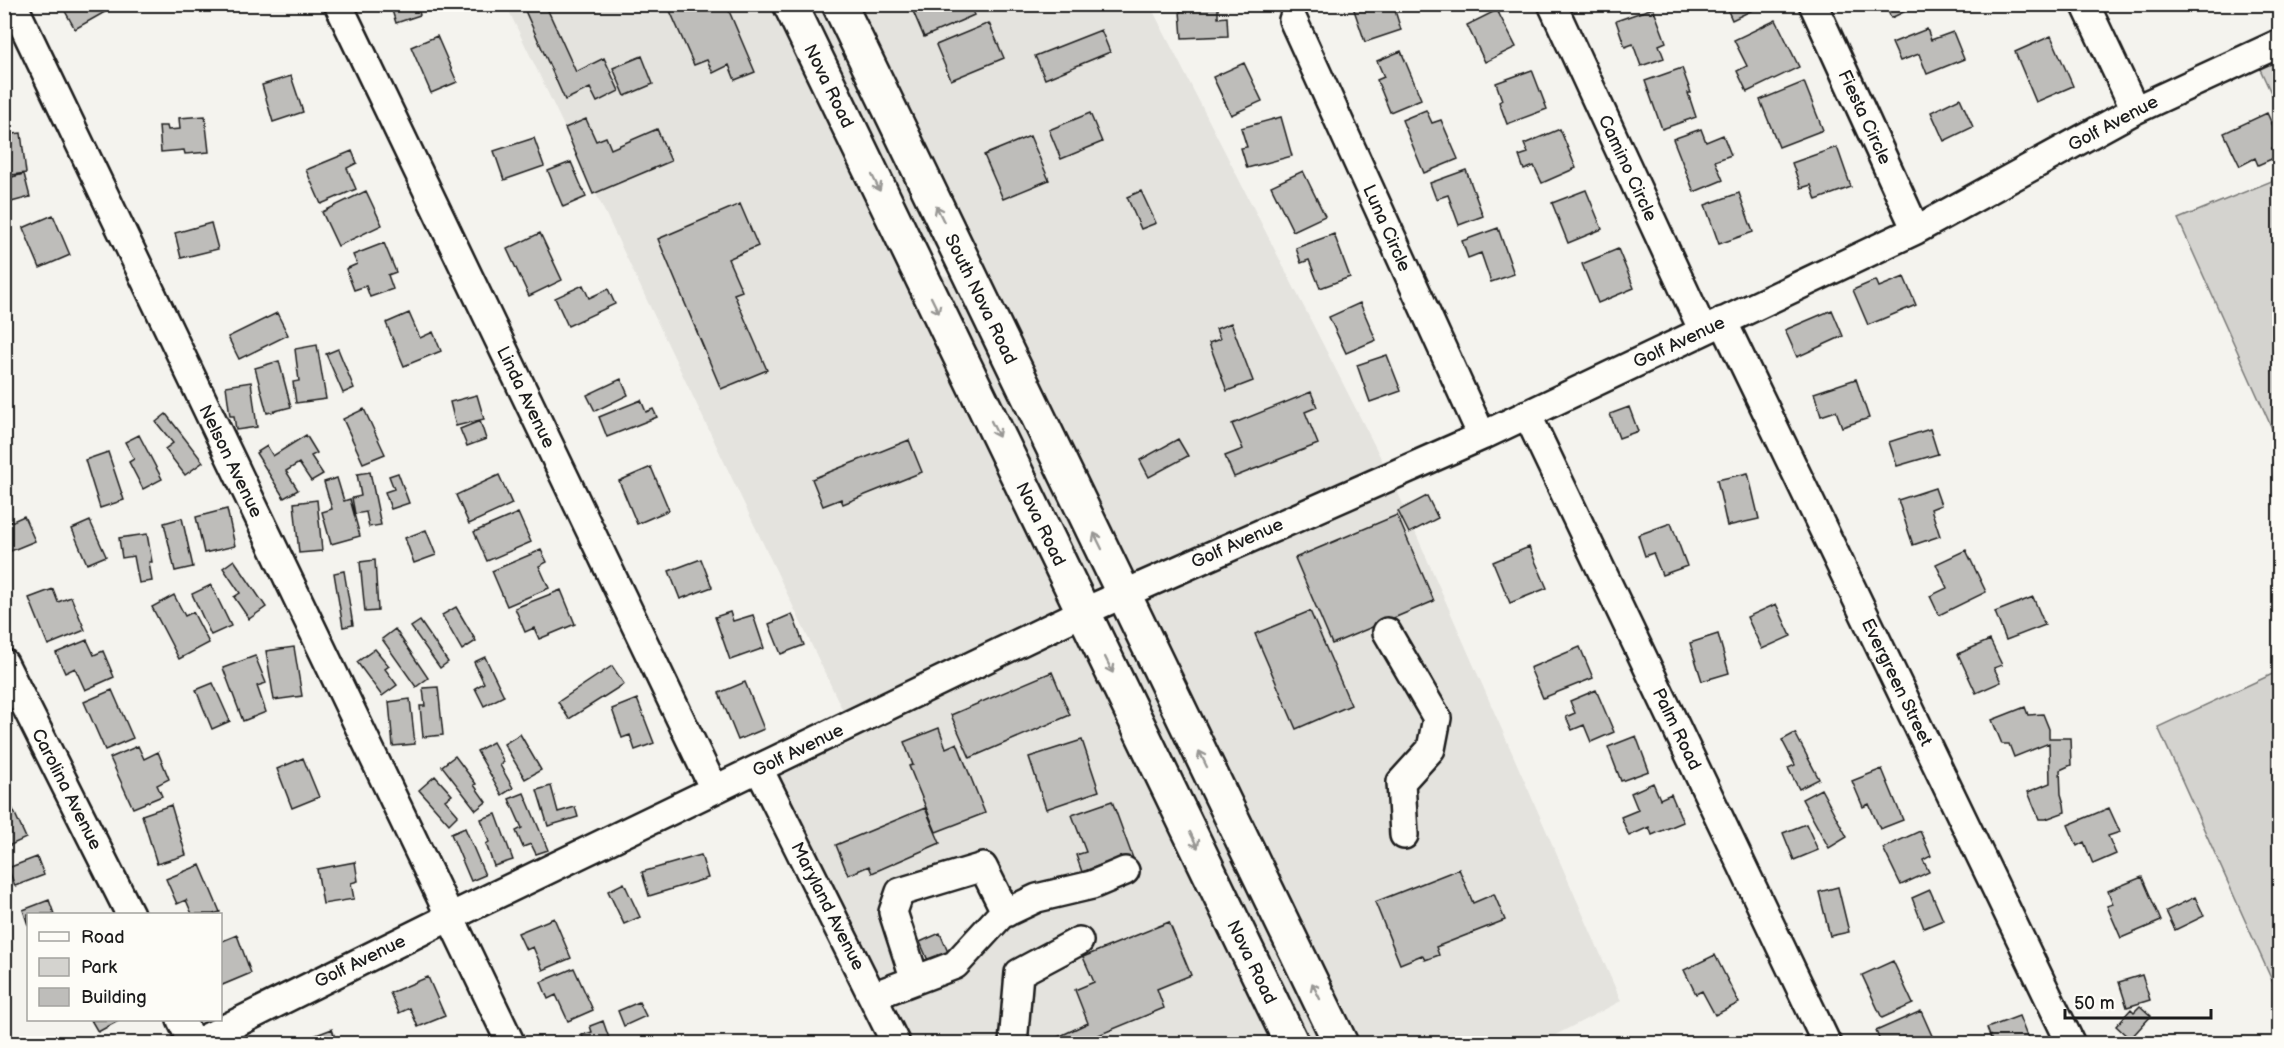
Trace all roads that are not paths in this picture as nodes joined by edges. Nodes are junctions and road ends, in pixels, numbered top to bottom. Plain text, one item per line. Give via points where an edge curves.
1 (13, 4) edge
2 (338, 4) edge
3 (790, 4) edge
4 (839, 4) edge
5 (1552, 4) edge
6 (1814, 4) edge
7 (2085, 4) edge
8 (1293, 20) dead end
9 (2280, 43) edge
10 (2135, 110) junction
11 (1916, 230) junction
12 (900, 234) junction
13 (969, 273) junction
14 (1713, 326) junction
15 (1527, 414) junction
16 (1482, 435) junction
17 (1124, 593) junction
18 (1083, 612) junction
19 (1387, 632) dead end
20 (4, 663) edge
21 (759, 769) junction
22 (714, 789) junction
23 (1404, 835) dead end
24 (1125, 871) dead end
25 (129, 913) edge
26 (1006, 913) junction
27 (450, 917) junction
28 (1079, 941) dead end
29 (915, 980) junction
30 (873, 996) junction
31 (182, 1021) edge
32 (194, 1044) edge
33 (511, 1044) edge
34 (896, 1044) edge
35 (1013, 1044) edge
36 (1292, 1044) edge
37 (1341, 1044) edge
38 (1827, 1044) edge
39 (2072, 1044) edge

1 - 27 street, Nelson Avenue
2 - 22 street, Linda Avenue
3 -> 12 main road, Nova Road
13 -> 4 main road, South Nova Road
5 - 14 street, Camino Circle
6 - 11 street, Fiesta Circle
7 - 10 street
8 - 16 street, Luna Circle
9 - 10 street, Golf Avenue
10 - 11 street, Golf Avenue
11 - 14 street, Golf Avenue
12 - 13 main road via 933,259
12 -> 18 main road, Nova Road
17 -> 13 main road, South Nova Road
14 - 15 street, Golf Avenue
14 - 39 street, Evergreen Street
15 - 16 street, Golf Avenue
15 - 38 street, Palm Road
16 - 17 street, Golf Avenue
17 - 18 street, Golf Avenue
37 -> 17 main road
18 - 21 street, Golf Avenue
18 -> 36 main road, Nova Road
19 - 23 street via 1437,718 1431,749 1401,782
20 - 25 street, Carolina Avenue
21 - 22 street, Golf Avenue
21 - 30 street, Maryland Avenue
22 - 27 street, Golf Avenue
24 - 26 street via 1092,885 1037,898
26 - 29 street via 955,965
26 - 29 street via 983,867 900,892 893,912
27 - 32 street, Golf Avenue
27 - 33 street, Nelson Avenue
28 - 35 street via 1019,973
29 - 30 street
30 - 34 street, Maryland Avenue
31 - 32 street

